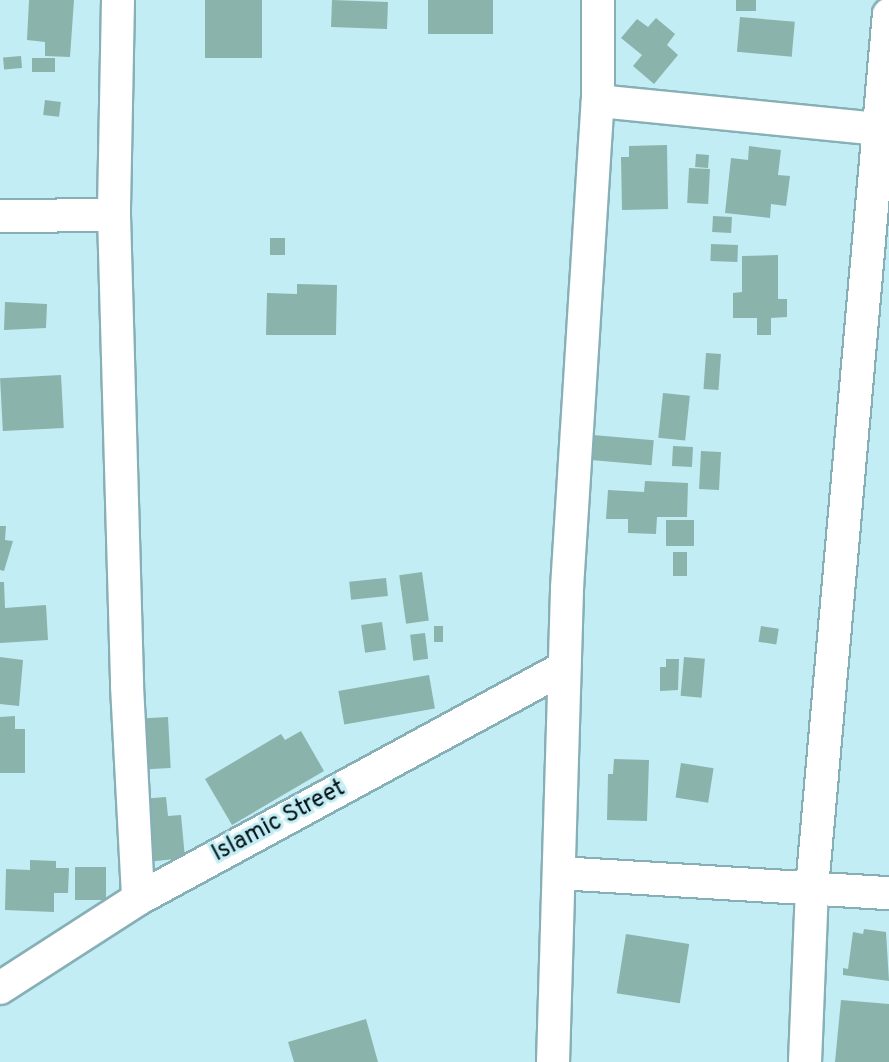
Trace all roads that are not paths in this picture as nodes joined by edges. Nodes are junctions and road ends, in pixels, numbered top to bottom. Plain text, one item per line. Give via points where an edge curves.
1 (118, 0) edge
2 (598, 0) edge
3 (889, 14) edge
4 (598, 101) junction
5 (879, 129) junction
6 (114, 215) junction
7 (0, 216) edge
8 (564, 668) junction
9 (559, 873) junction
10 (812, 888) junction
11 (889, 893) edge
12 (138, 899) junction
13 (0, 988) edge
14 (553, 1062) edge
15 (806, 1062) edge

1 - 6 street
2 - 4 street
3 - 5 street
4 - 5 street
4 - 8 street
5 - 10 street
6 - 7 street
6 - 12 street via 127,686
8 - 9 street
8 - 12 street, Islamic Street
9 - 10 street
9 - 14 street
10 - 11 street
10 - 15 street
12 - 13 street, Islamic Street

